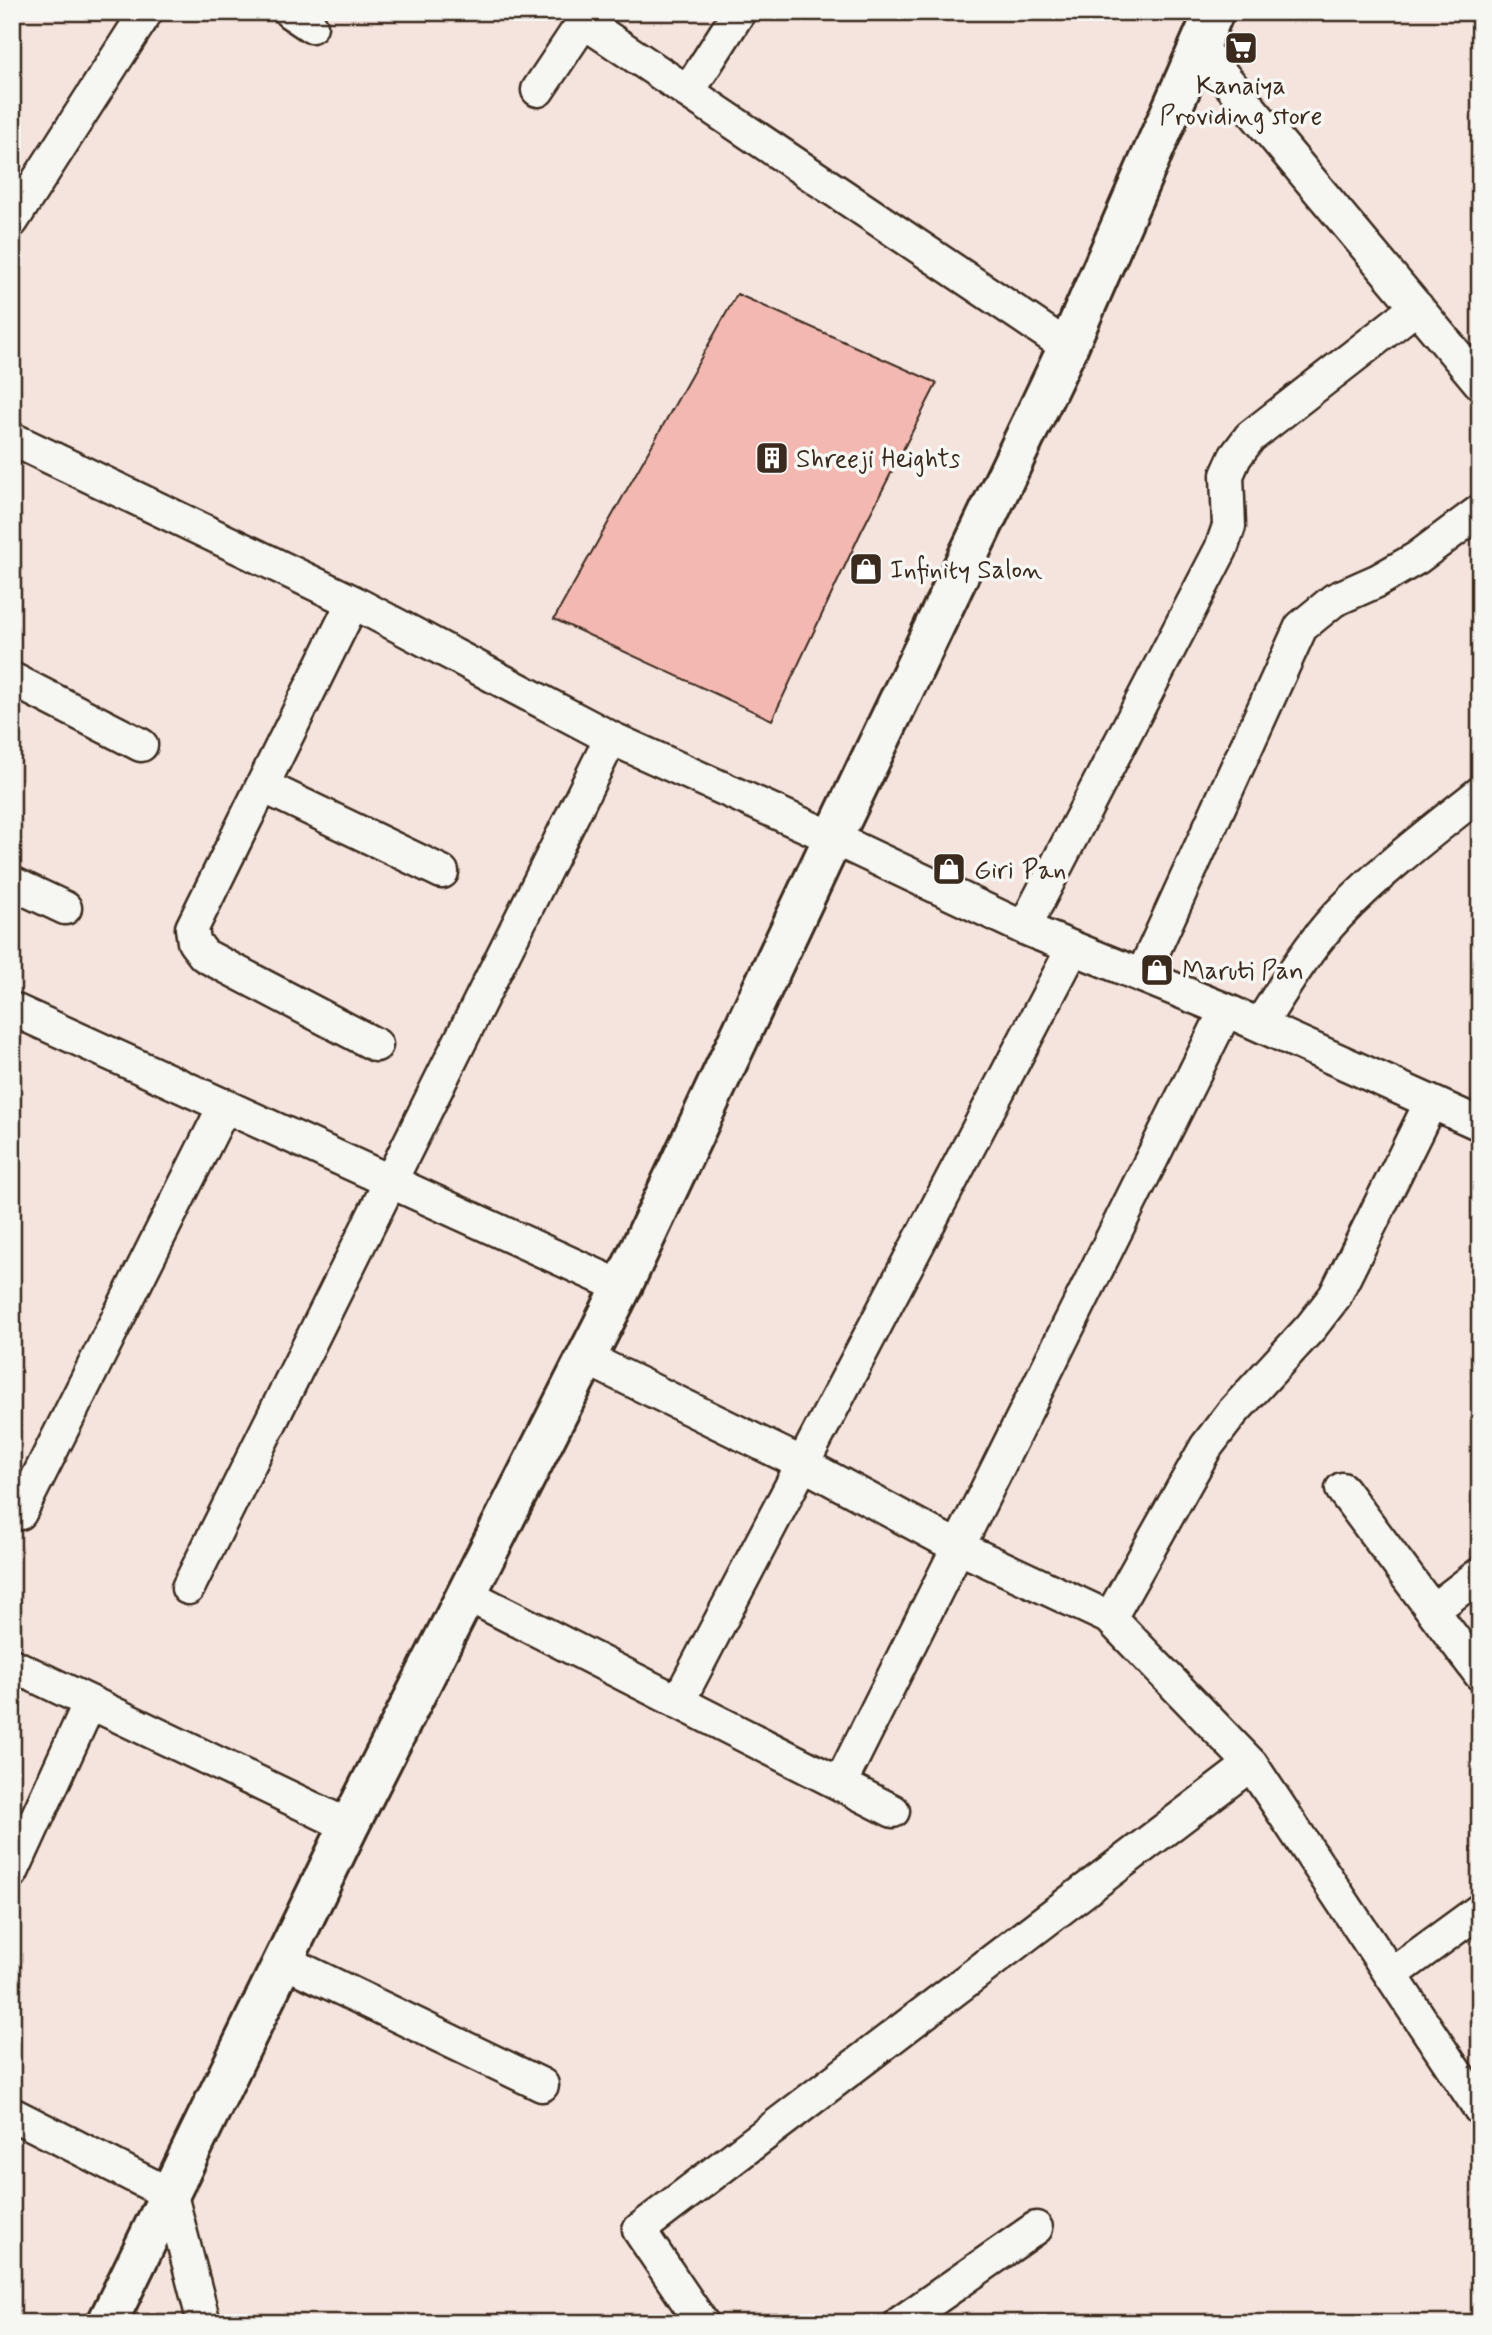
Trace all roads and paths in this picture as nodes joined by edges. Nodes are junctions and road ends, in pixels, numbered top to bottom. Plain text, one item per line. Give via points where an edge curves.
1 (146, 12) edge
2 (739, 12) edge
3 (1214, 12) edge
4 (587, 17) edge
5 (1199, 47) junction
6 (538, 90) dead end
7 (688, 92) junction
8 (12, 221) edge
9 (1417, 307) junction
10 (1068, 348) junction
11 (1477, 373) edge
12 (12, 439) edge
13 (1480, 511) edge
14 (353, 602) junction
15 (12, 679) edge
16 (611, 738) junction
17 (141, 745) dead end
18 (263, 786) junction
19 (1480, 793) edge
20 (833, 838) junction
21 (442, 872) dead end
22 (12, 883) edge
23 (65, 908) dead end
24 (1024, 928) junction
25 (1073, 948) junction
26 (1142, 976) junction
27 (12, 1009) edge
28 (1226, 1010) junction
29 (1260, 1025) junction
30 (376, 1045) dead end
31 (1431, 1102) junction
32 (225, 1105) junction
33 (1480, 1124) edge
34 (391, 1180) junction
35 (622, 1287) junction
36 (586, 1358) junction
37 (803, 1464) junction
38 (1342, 1489) dead end
39 (20, 1513) dead end
40 (958, 1547) junction
41 (1480, 1574) edge
42 (188, 1588) dead end
43 (466, 1594) junction
44 (1433, 1610) junction
45 (1110, 1618) junction
46 (12, 1665) edge
47 (1480, 1674) edge
48 (90, 1702) junction
49 (678, 1702) junction
50 (1251, 1764) junction
51 (839, 1784) junction
52 (893, 1811) dead end
53 (349, 1826) junction
54 (12, 1872) edge
55 (1480, 1910) edge
56 (284, 1961) junction
57 (1391, 1975) junction
58 (542, 2085) dead end
59 (1480, 2109) edge
60 (12, 2115) edge
61 (171, 2195) junction
62 (1036, 2228) dead end
63 (107, 2323) edge
64 (204, 2323) edge
65 (702, 2323) edge
66 (900, 2323) edge

1 - 8 street
2 - 7 street
3 - 5 street
4 - 6 street
4 - 7 street
5 - 9 street
5 - 10 street
7 - 10 street
9 - 11 street
9 - 24 street via 1250,437 1234,457 1227,475 1229,526 1221,549
10 - 20 street
12 - 14 street
13 - 26 street via 1417,558 1334,600 1301,627
14 - 16 street
14 - 18 street
15 - 17 street
16 - 20 street
16 - 34 street
18 - 21 street
18 - 30 street via 192,928 194,942 218,964
19 - 29 street via 1371,882 1336,917
20 - 24 street
20 - 35 street
22 - 23 street
24 - 25 street
25 - 26 street
25 - 37 street
26 - 28 street
27 - 32 street
28 - 29 street
28 - 40 street
29 - 31 street
31 - 33 street
31 - 45 street via 1335,1296 1206,1447
32 - 34 street
32 - 39 street
34 - 35 street
34 - 42 street
35 - 36 street
36 - 37 street
36 - 43 street
37 - 40 street
37 - 49 street
38 - 44 street
40 - 45 street
40 - 51 street
41 - 44 street
43 - 49 street
43 - 53 street
44 - 47 street
45 - 50 street
46 - 48 street
48 - 53 street
48 - 54 street
49 - 51 street
50 - 57 street
50 - 65 street via 639,2230
51 - 52 street
53 - 56 street
55 - 57 street
56 - 58 street
56 - 61 street
57 - 59 street
60 - 61 street
61 - 63 street
61 - 64 street
62 - 66 street

